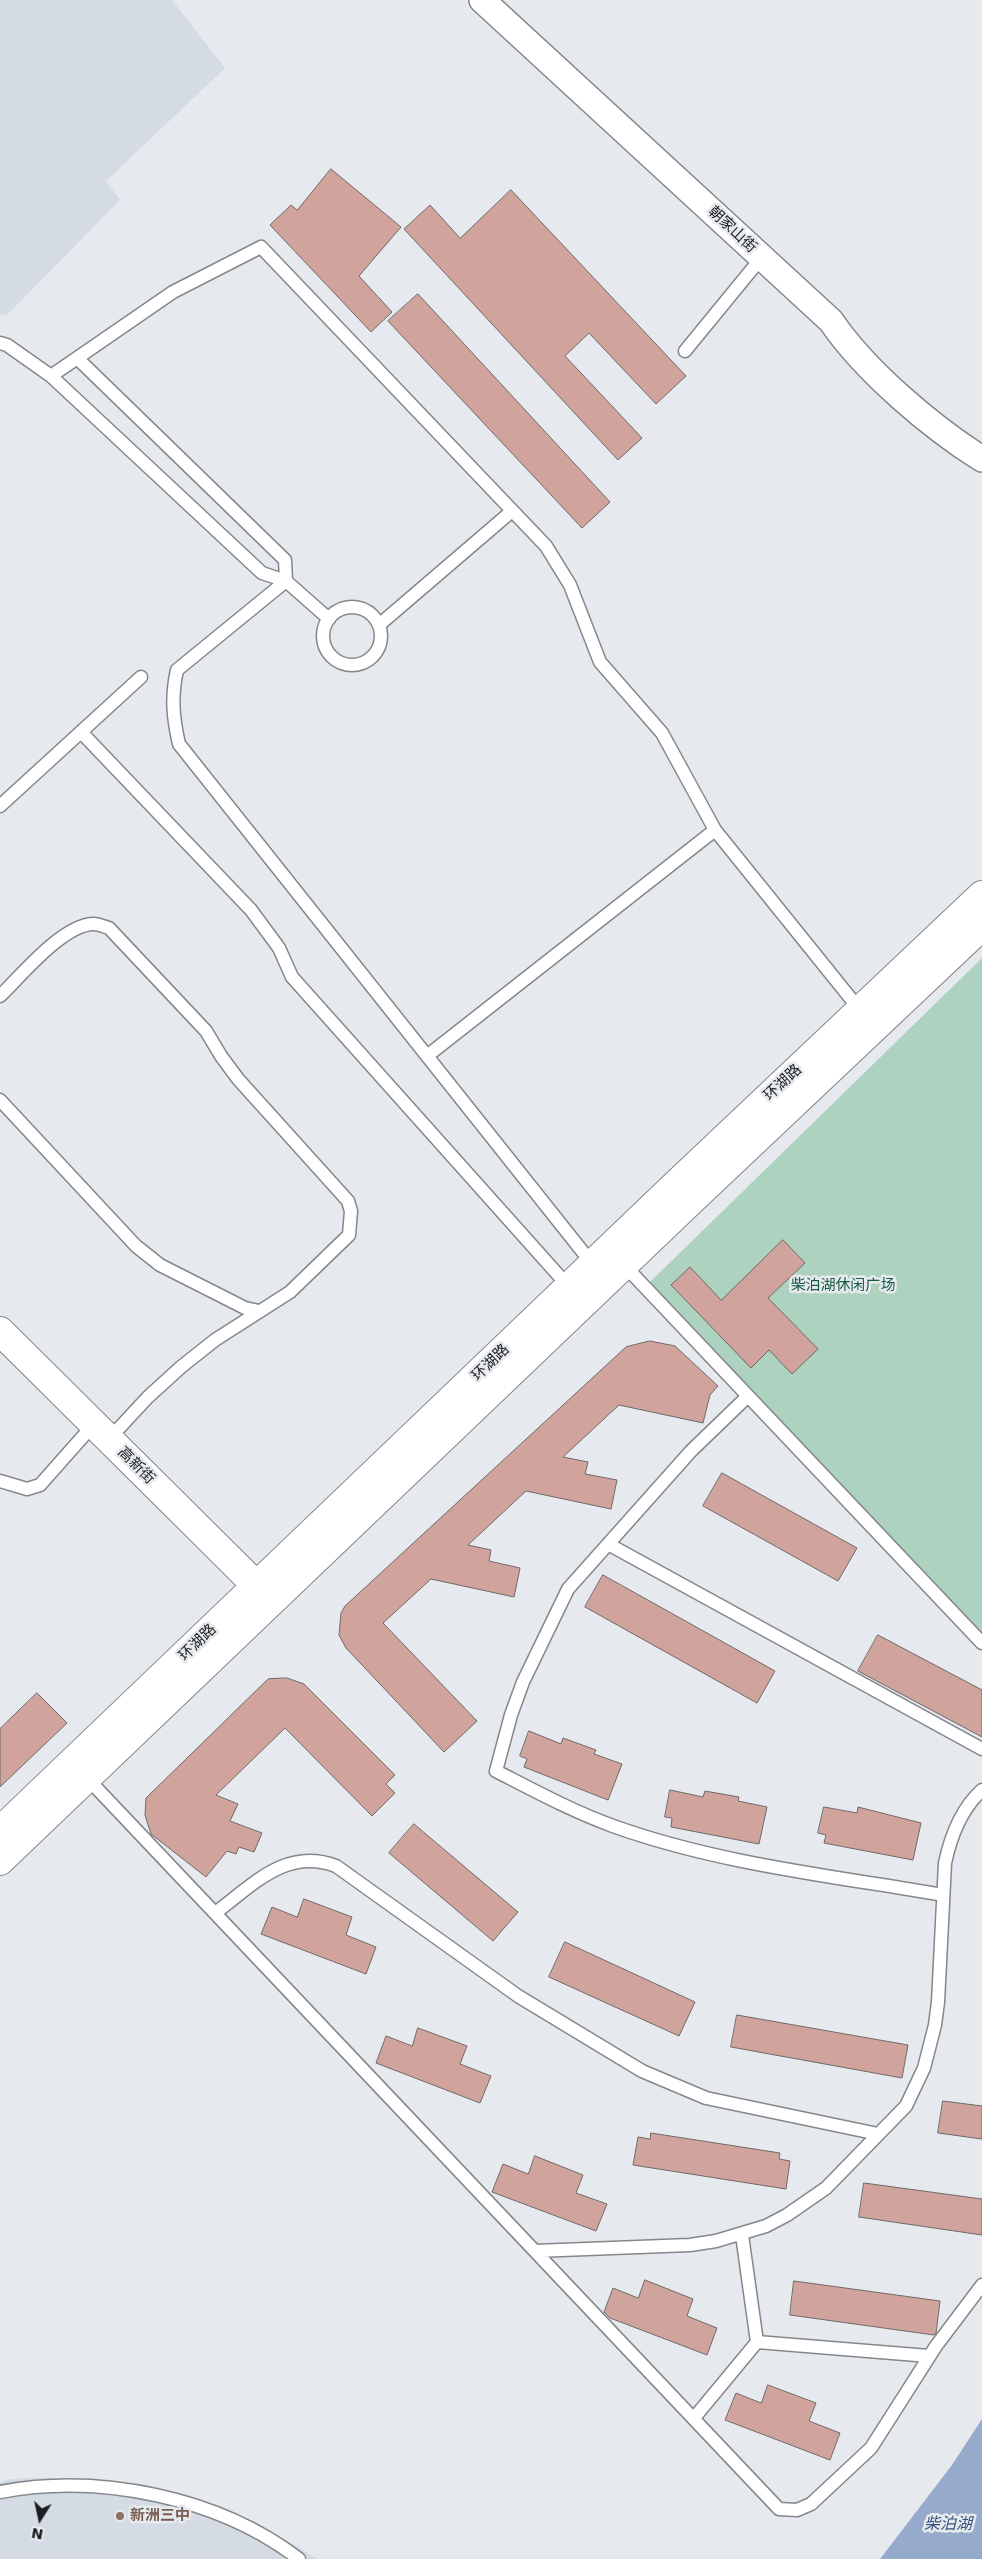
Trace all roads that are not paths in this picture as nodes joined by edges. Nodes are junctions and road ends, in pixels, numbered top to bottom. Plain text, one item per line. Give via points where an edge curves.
1 (482, 0) edge
2 (762, 258) junction
3 (0, 343) edge
4 (685, 351) dead end
5 (77, 358) junction
6 (51, 376) junction
7 (982, 459) edge
8 (512, 511) junction
9 (286, 581) junction
10 (329, 619) junction
11 (380, 625) junction
12 (141, 678) dead end
13 (81, 732) junction
14 (0, 806) edge
15 (715, 830) junction
16 (982, 895) edge
17 (982, 926) edge
18 (0, 996) edge
19 (860, 1010) junction
20 (427, 1056) junction
21 (0, 1100) edge
22 (608, 1271) junction
23 (569, 1287) junction
24 (258, 1311) junction
25 (0, 1331) edge
26 (748, 1396) junction
27 (102, 1432) junction
28 (0, 1481) edge
29 (608, 1544) junction
30 (265, 1594) junction
31 (982, 1643) edge
32 (982, 1749) edge
33 (87, 1778) junction
34 (982, 1790) edge
35 (0, 1831) edge
36 (0, 1861) edge
37 (943, 1895) junction
38 (215, 1913) junction
39 (878, 2134) junction
40 (742, 2235) junction
41 (535, 2251) junction
42 (982, 2284) edge
43 (757, 2342) junction
44 (929, 2356) junction
45 (694, 2418) junction
46 (0, 2492) edge
47 (299, 2559) edge

1 - 2 street, 朝家山街
2 - 4 lane
2 - 7 street, 朝家山街 via 831,321 850,348 915,408 944,434
3 - 6 lane
5 - 6 lane
5 - 8 lane via 173,292 261,248
5 - 9 lane via 285,560
6 - 9 lane via 262,572
8 - 11 lane
8 - 15 lane via 560,565 600,662 662,733
9 - 10 lane
9 - 20 lane via 177,670 172,701 179,744
10 - 11 lane via 351,607 368,612
10 - 11 lane via 323,634 326,650 337,661 352,665 368,661 378,650
12 - 13 lane
13 - 14 lane
13 - 23 lane via 251,910 279,948 292,977
15 - 19 lane
15 - 20 lane
16 - 19 street, 环湖路
17 - 22 street, 环湖路
18 - 24 lane via 57,941 77,928 95,924 109,928 206,1031 238,1079 348,1200 351,1211 349,1236 290,1292
19 - 22 street, 环湖路
20 - 22 lane
21 - 24 lane via 136,1246 160,1264 245,1308
22 - 23 street, 环湖路
22 - 26 lane
22 - 30 street, 环湖路
23 - 30 street, 环湖路
24 - 27 lane via 180,1367
25 - 27 street, 高新街
26 - 29 lane via 691,1451
26 - 31 lane
27 - 28 lane via 40,1484 27,1488
27 - 30 street, 高新街
29 - 32 lane
29 - 37 lane via 568,1589 511,1715 496,1771 567,1808 661,1841 757,1864
30 - 33 street, 环湖路
30 - 35 street, 环湖路
33 - 36 street, 环湖路
33 - 38 lane
34 - 37 lane via 972,1799 950,1842
37 - 39 lane via 938,2002 930,2048 906,2106
38 - 39 lane via 278,1867 303,1860 325,1862 336,1866 518,1996 642,2071 706,2098
38 - 41 lane
39 - 40 lane via 826,2188 766,2226
40 - 41 lane via 690,2245
40 - 43 lane
41 - 45 lane
42 - 44 lane
43 - 44 lane
43 - 45 lane
44 - 45 lane via 871,2448 811,2504 797,2510 779,2509
46 - 47 lane via 79,2486 158,2497 219,2514

